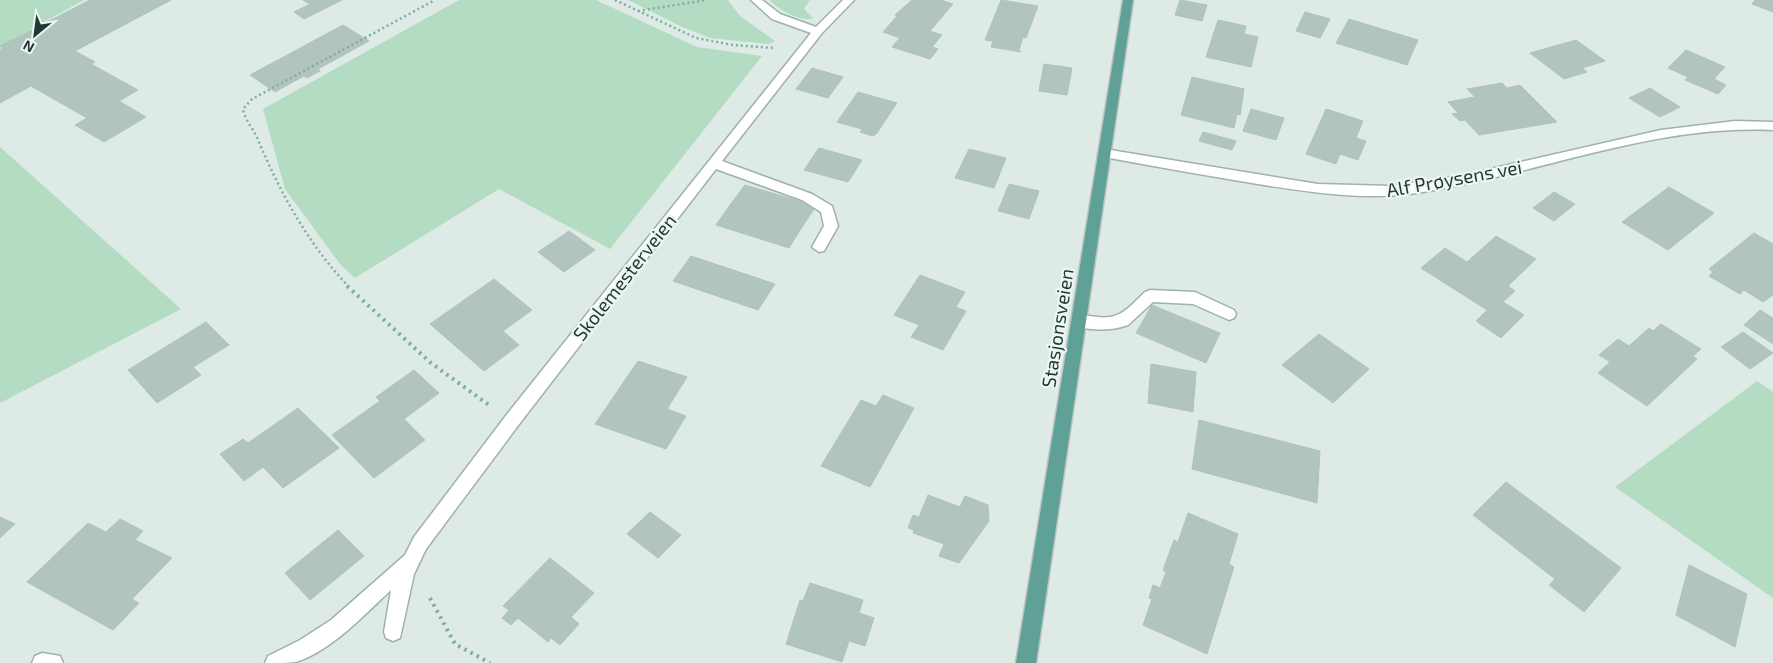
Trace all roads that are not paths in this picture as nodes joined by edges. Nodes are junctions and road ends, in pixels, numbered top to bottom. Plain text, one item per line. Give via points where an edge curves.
1 (756, 0) edge
2 (849, 0) edge
3 (1128, 0) edge
4 (818, 31) junction
5 (1773, 126) edge
6 (1104, 153) junction
7 (713, 163) junction
8 (819, 247) dead end
9 (1230, 314) dead end
10 (1078, 321) junction
11 (407, 567) junction
12 (393, 632) dead end
13 (42, 663) edge
14 (54, 663) edge
15 (275, 663) edge
16 (1026, 663) edge

1 - 4 street via 773,15
2 - 4 street, Skolemesterveien
3 - 6 main road, Stasjonsveien
4 - 7 street, Skolemesterveien
5 - 6 street, Alf Prøysens vei via 1731,125 1681,130 1385,192 1292,185
6 - 10 main road, Stasjonsveien
7 - 8 street via 807,197 826,209 831,226
7 - 11 street, Skolemesterveien via 514,418 420,543
9 - 10 street via 1195,298 1150,296 1123,321 1106,324
10 - 16 main road, Stasjonsveien
11 - 12 street, Skolemesterveien via 396,606
11 - 15 street, Skolemesterveien via 338,626
13 - 14 street

